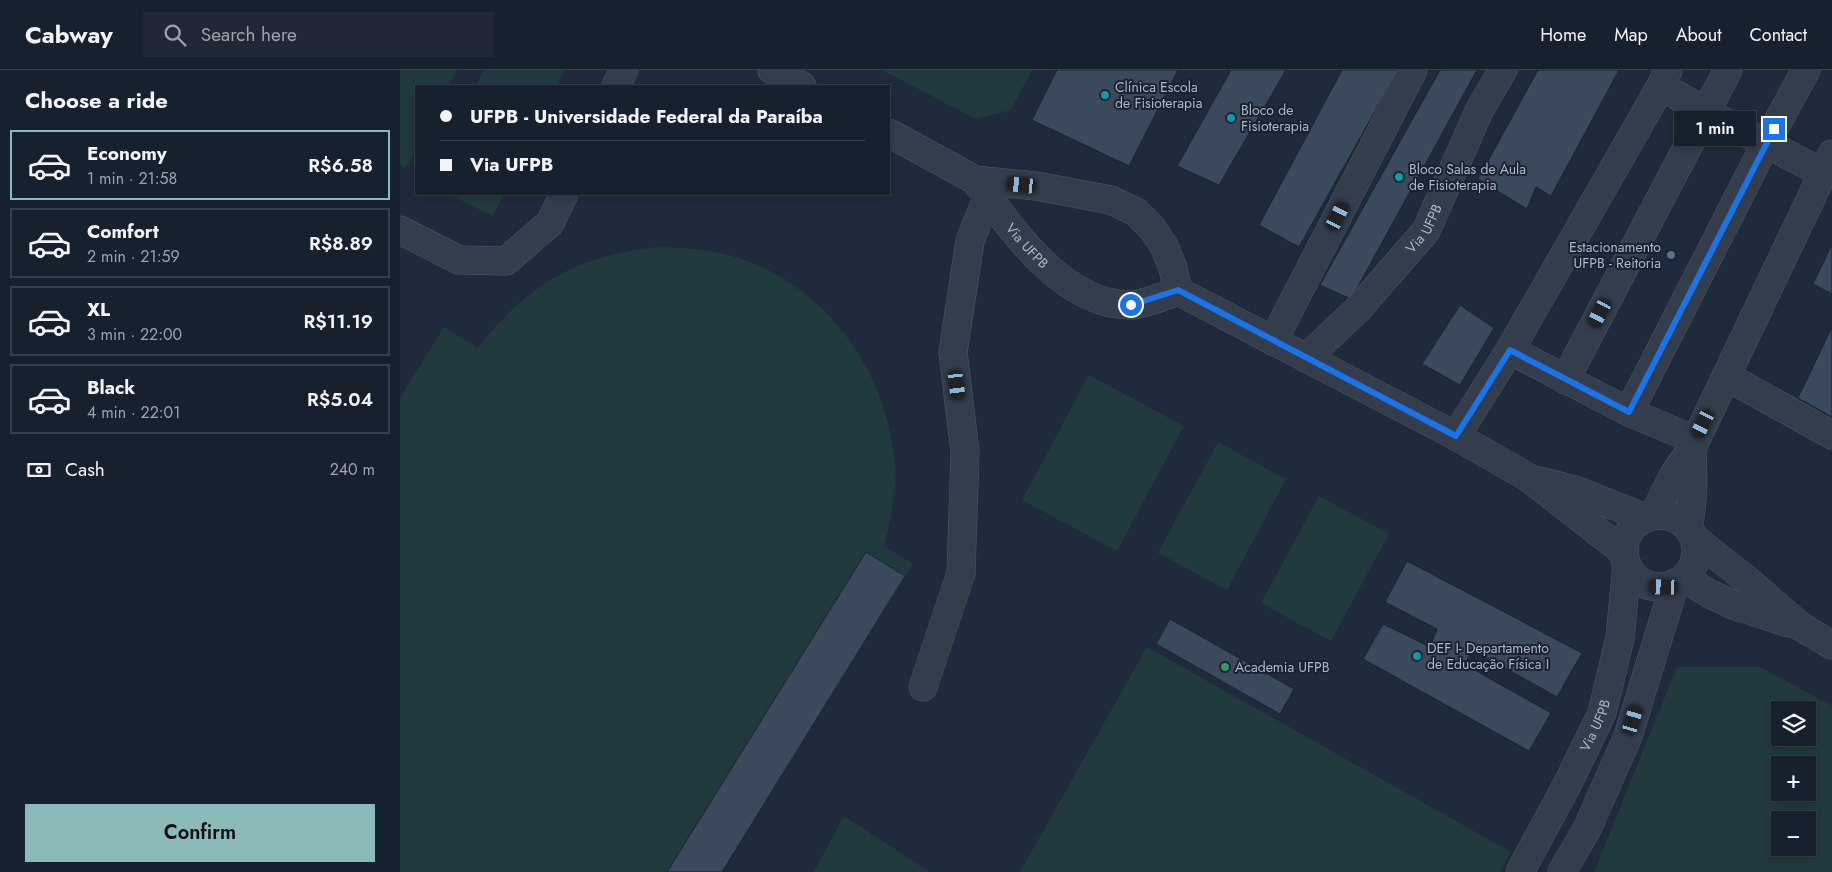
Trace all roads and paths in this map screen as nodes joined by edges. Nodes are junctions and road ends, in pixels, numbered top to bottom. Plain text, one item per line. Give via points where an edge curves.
1 (624, 70) edge
2 (772, 70) edge
3 (1413, 70) edge
4 (1503, 70) edge
5 (1728, 70) edge
6 (1806, 70) edge
7 (1665, 78) edge
8 (616, 85) edge
9 (800, 85) edge
10 (1706, 112) junction
11 (890, 134) edge
12 (1766, 144) junction
13 (1827, 164) edge
14 (985, 186) junction
15 (564, 195) edge
16 (400, 230) edge
17 (1178, 290) junction
18 (1273, 341) junction
19 (1510, 350) junction
20 (1306, 358) junction
21 (1726, 376) junction
22 (1565, 380) junction
23 (1629, 412) junction
24 (1832, 435) edge
25 (1456, 436) junction
26 (1694, 444) junction
27 (1529, 478) junction
28 (1650, 516) junction
29 (1691, 533) junction
30 (1625, 558) junction
31 (1680, 581) junction
32 (1800, 626) junction
33 (1832, 644) edge
34 (923, 687) dead end
35 (1520, 872) edge
36 (1562, 872) edge

1 - 8 lane
2 - 9 lane
3 - 18 lane
4 - 20 lane, Via UFPB via 1480,109 1426,231 1358,309
5 - 10 lane
6 - 12 lane
7 - 10 lane, Via UFPB
7 - 19 lane, Via UFPB
10 - 12 lane, Via UFPB
10 - 22 lane
11 - 14 lane, Via UFPB
12 - 13 lane, Via UFPB
12 - 23 lane
13 - 21 lane, Via UFPB
14 - 17 lane, Via UFPB via 1036,186 1111,200 1136,212 1164,246
14 - 17 lane, Via UFPB via 1010,227 1071,287 1100,300 1131,305
14 - 34 lane via 970,241 953,352 965,452 960,572
15 - 16 lane via 550,223 506,261 459,260
17 - 18 lane
18 - 20 lane
19 - 22 lane
19 - 25 lane, Via UFPB
20 - 25 lane
21 - 24 lane
21 - 26 lane, Via UFPB
22 - 23 lane
23 - 26 lane
25 - 27 lane
26 - 28 lane, Via UFPB
26 - 29 lane, Via UFPB
27 - 28 lane
27 - 30 lane
28 - 29 lane via 1666,515 1678,520
28 - 30 lane, Via UFPB via 1634,526 1626,538
29 - 31 lane, Via UFPB via 1696,553 1693,567
29 - 32 lane
30 - 31 lane via 1633,574 1642,582 1664,587
30 - 35 lane, Via UFPB via 1620,638 1602,713
31 - 32 lane via 1736,606
31 - 36 lane, Via UFPB via 1628,736 1587,829
32 - 33 lane

